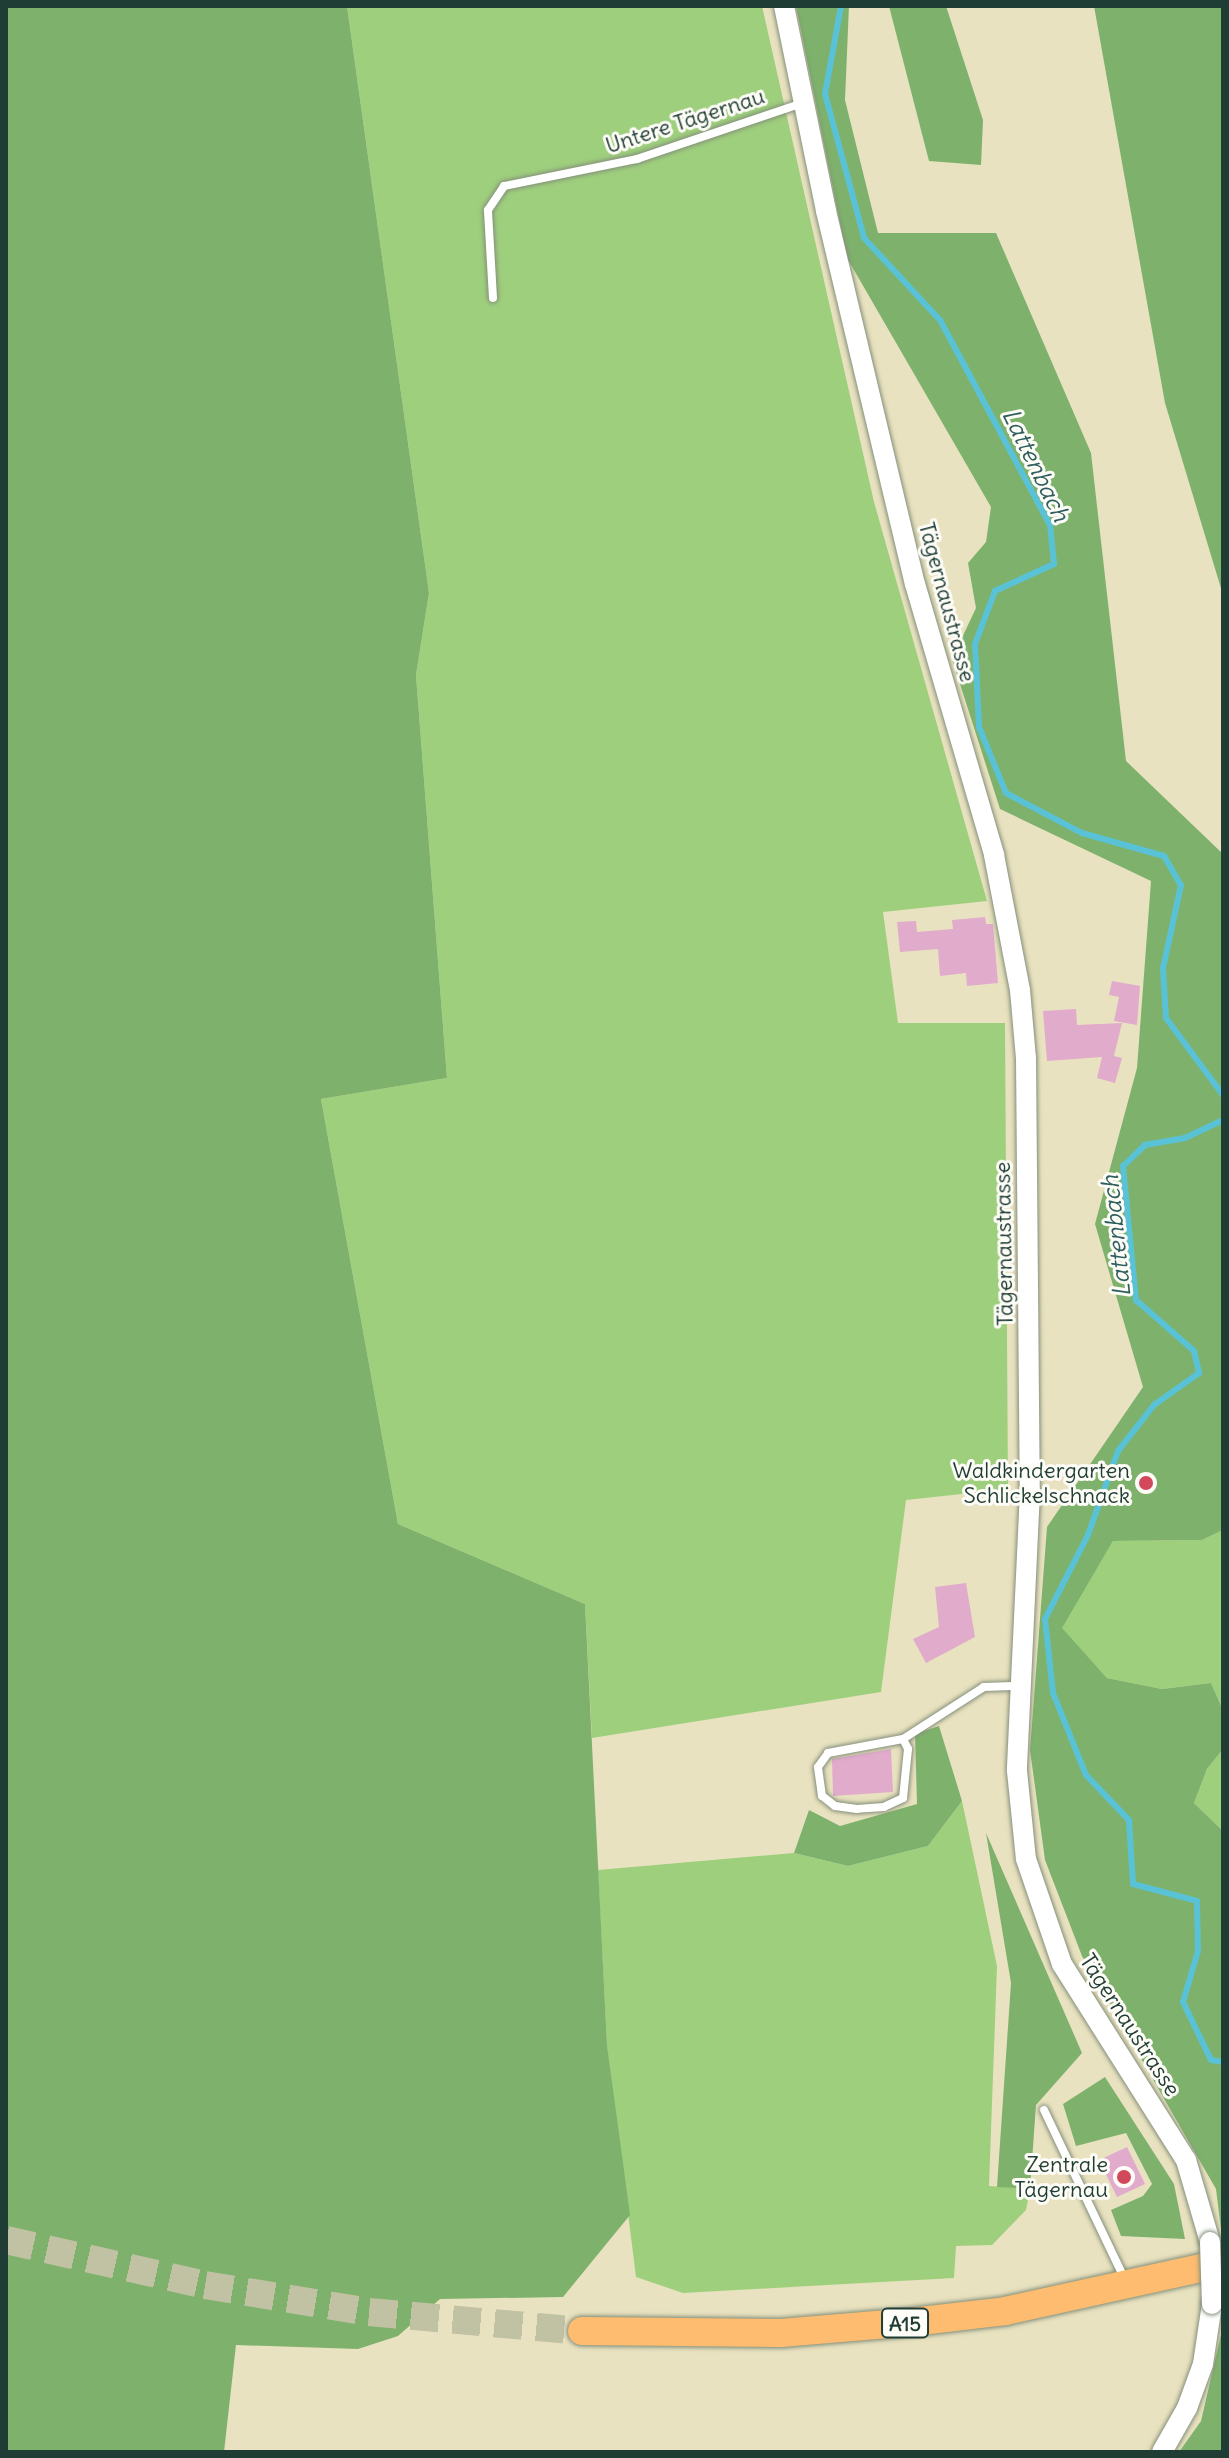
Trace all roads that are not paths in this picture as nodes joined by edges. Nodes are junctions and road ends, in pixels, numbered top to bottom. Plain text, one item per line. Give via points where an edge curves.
1 (784, 6) edge
2 (803, 103) junction
3 (493, 298) dead end
4 (1020, 1686) junction
5 (903, 1739) junction
6 (1044, 2110) dead end
7 (1216, 2253) edge
8 (1127, 2286) junction
9 (582, 2331) tunnel mouth
10 (1162, 2452) edge

1 - 2 street, Tägernaustrasse
2 - 3 lane, Untere Tägernau via 637,159 504,186 488,210
2 - 4 street, Tägernaustrasse via 915,584 994,855 1020,990 1026,1058 1030,1491
4 - 5 lane via 984,1687
4 - 7 street, Tägernaustrasse via 1019,1814 1046,1928 1080,1997 1186,2160
5 - 5 lane via 828,1753 818,1767 822,1796 835,1806 857,1809 884,1807 903,1798 908,1749
6 - 8 lane
7 - 8 highway, A15
7 - 10 street, Tägernaustrasse, bridge via 1203,2364 1187,2408
8 - 9 highway, A15 via 1005,2311 781,2333

